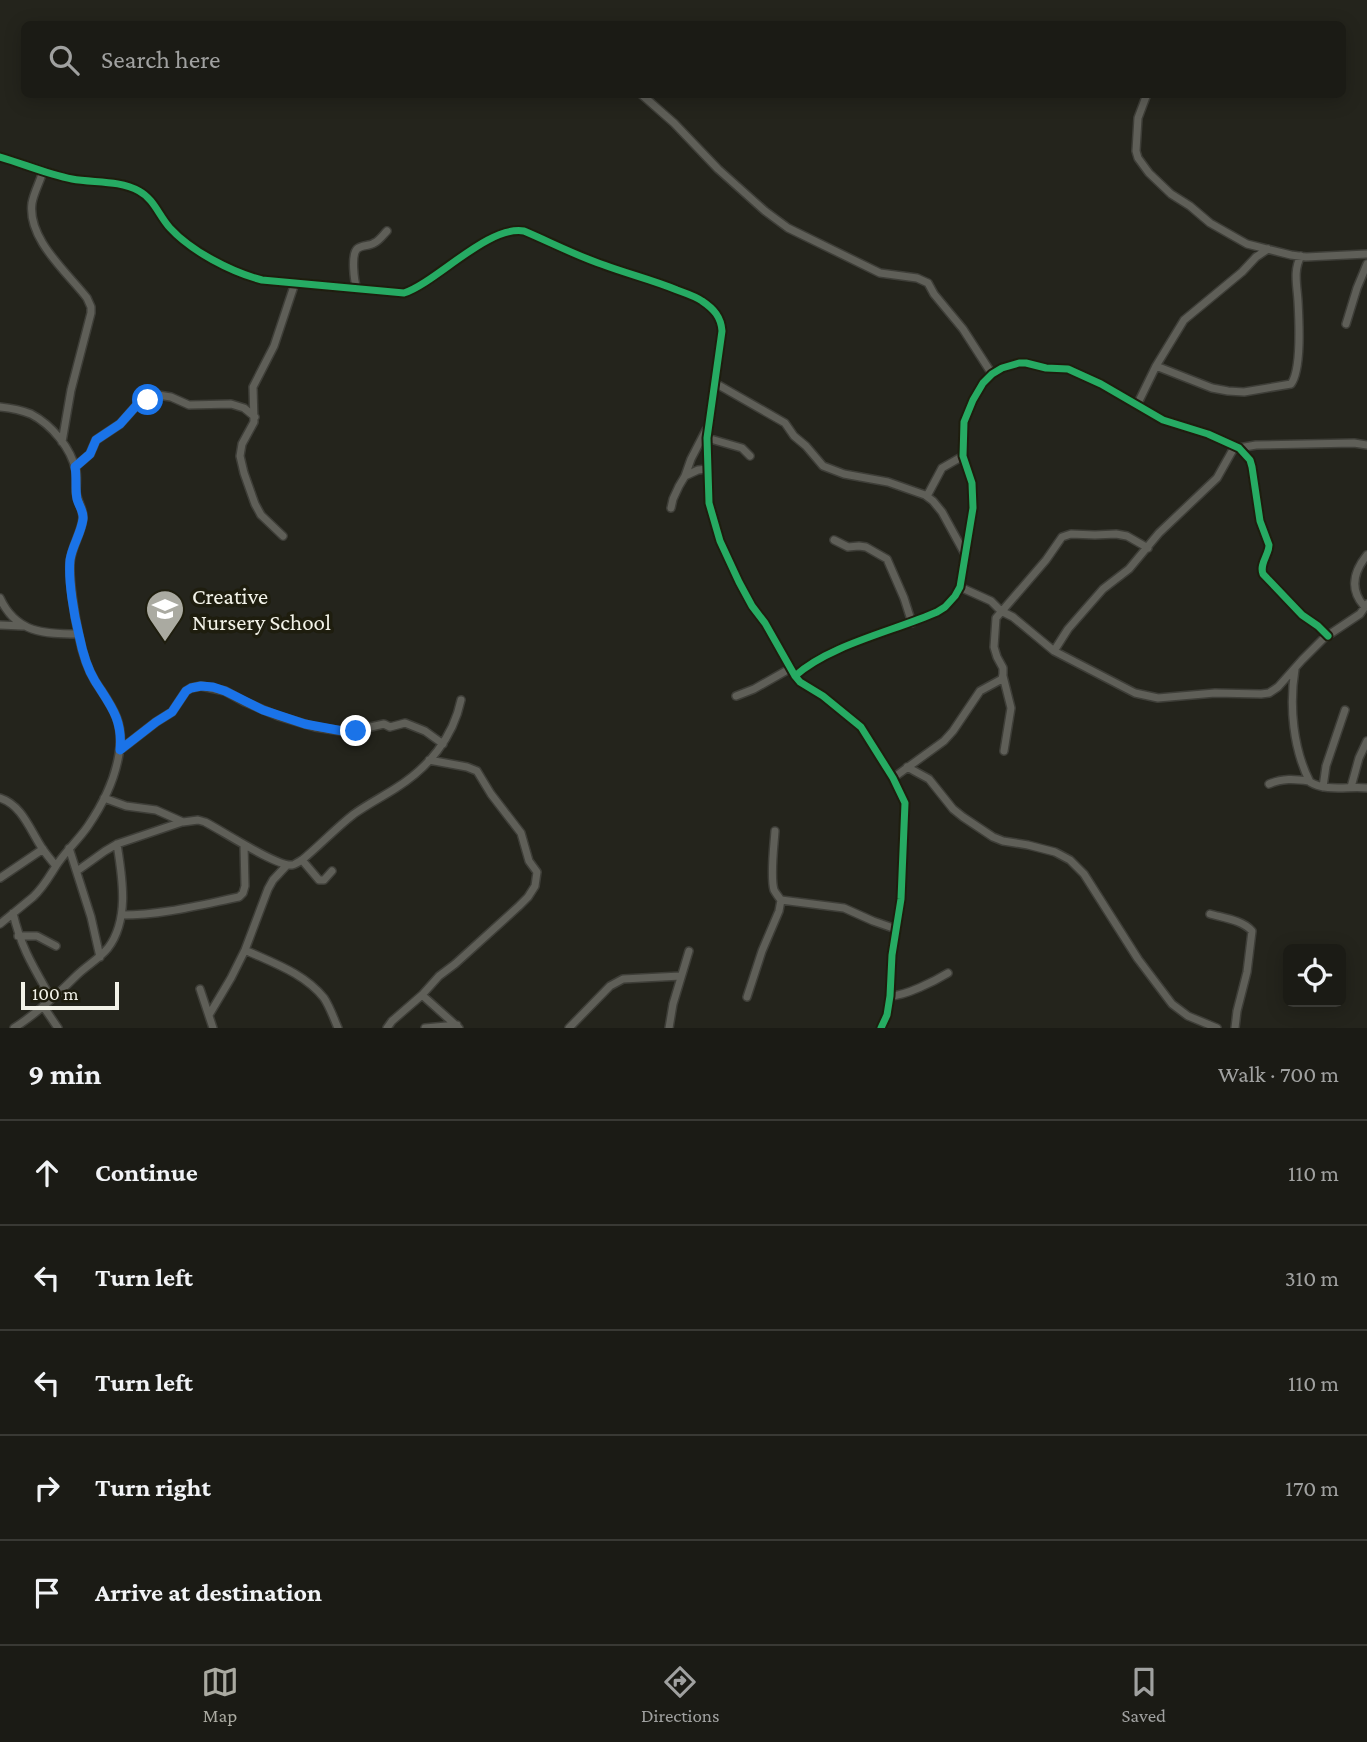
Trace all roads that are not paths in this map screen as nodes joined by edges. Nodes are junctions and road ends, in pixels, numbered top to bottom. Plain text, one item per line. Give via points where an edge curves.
1 (646, 98) edge
2 (1146, 98) edge
3 (0, 157) edge
4 (43, 171) junction
5 (387, 231) dead end
6 (1268, 249) junction
7 (1367, 254) edge
8 (1301, 257) junction
9 (1367, 264) edge
10 (295, 283) junction
11 (357, 289) junction
12 (1346, 324) dead end
13 (1156, 366) junction
14 (992, 374) junction
15 (715, 383) junction
16 (1137, 405) junction
17 (0, 407) edge
18 (255, 417) junction
19 (708, 427) junction
20 (707, 438) junction
21 (62, 442) junction
22 (1367, 445) edge
23 (1237, 447) junction
24 (750, 456) dead end
25 (963, 456) junction
26 (75, 467) junction
27 (707, 469) junction
28 (685, 476) junction
29 (927, 496) junction
30 (671, 508) dead end
31 (283, 537) dead end
32 (834, 540) dead end
33 (1148, 548) junction
34 (965, 555) junction
35 (1367, 555) edge
36 (960, 587) junction
37 (0, 598) edge
38 (1366, 605) edge
39 (1001, 611) junction
40 (912, 623) junction
41 (0, 625) edge
42 (22, 626) junction
43 (78, 634) junction
44 (1328, 636) junction
45 (1054, 651) junction
46 (1296, 666) junction
47 (793, 672) junction
48 (1003, 676) junction
49 (736, 696) dead end
50 (461, 700) dead end
51 (1345, 710) dead end
52 (1367, 741) edge
53 (443, 744) junction
54 (120, 750) junction
55 (1004, 751) dead end
56 (429, 760) junction
57 (907, 767) junction
58 (893, 778) junction
59 (1309, 780) junction
60 (1269, 784) dead end
61 (1323, 787) junction
62 (1351, 787) junction
63 (1367, 788) edge
64 (0, 798) edge
65 (104, 798) junction
66 (183, 822) junction
67 (775, 831) dead end
68 (117, 844) junction
69 (244, 845) junction
70 (69, 848) junction
71 (43, 849) junction
72 (302, 860) junction
73 (287, 865) junction
74 (56, 866) junction
75 (78, 871) junction
76 (332, 871) dead end
77 (0, 878) edge
78 (781, 900) junction
79 (13, 913) junction
80 (1210, 914) dead end
81 (121, 915) junction
82 (0, 924) edge
83 (896, 929) junction
84 (18, 936) junction
85 (56, 946) dead end
86 (245, 950) junction
87 (688, 951) dead end
88 (100, 957) junction
89 (948, 973) dead end
90 (681, 976) junction
91 (200, 989) dead end
92 (422, 995) junction
93 (890, 996) junction
94 (747, 997) dead end
95 (51, 998) junction
96 (43, 1006) junction
97 (209, 1015) junction
98 (458, 1026) edge
99 (14, 1028) edge
100 (58, 1028) edge
101 (214, 1028) edge
102 (338, 1028) edge
103 (387, 1028) edge
104 (425, 1028) edge
105 (569, 1028) edge
106 (669, 1028) edge
107 (881, 1028) edge
108 (1217, 1028) edge
109 (1236, 1028) edge

1 - 14 street via 718,169 788,228 880,273 928,283
2 - 6 street via 1138,118 1136,151 1149,173 1210,223 1247,244
3 - 4 street
4 - 10 street via 131,188 145,195 181,238 210,257 250,277
4 - 21 street via 32,207 38,237 92,307
5 - 11 street via 373,244 357,249
6 - 8 street
6 - 13 street via 1184,320
7 - 8 street
8 - 13 street via 1296,267 1297,367 1291,384 1233,392
9 - 12 street
10 - 11 street
10 - 18 street via 274,346 253,387
11 - 15 street via 410,291 489,240 511,230 524,231 602,265 683,292 713,309 722,331
13 - 16 street
14 - 16 street via 1019,363 1068,369
14 - 25 street via 964,422
15 - 19 street
15 - 29 street via 785,423 823,466
16 - 23 street via 1163,420
17 - 21 street via 31,415
18 - 26 street via 231,404 197,406 158,395 136,406 96,440 90,454
18 - 31 street via 241,462 261,515
19 - 20 street
19 - 28 street
20 - 24 street via 742,448
20 - 27 street
21 - 26 street
22 - 23 street
23 - 33 street via 1217,478
23 - 44 street via 1250,460 1260,521 1269,545 1263,575
25 - 29 street via 941,469
25 - 34 street via 972,483 973,508
26 - 43 street via 83,514 70,574
27 - 28 street
27 - 47 street via 709,503 720,541 752,606
28 - 30 street
29 - 34 street via 942,512
32 - 40 street via 848,547 866,547 887,559
33 - 39 street via 1122,535 1065,535
33 - 45 street via 1103,589
34 - 36 street
35 - 38 street via 1355,582 1356,593
36 - 39 street via 986,598
36 - 40 street via 945,607
37 - 42 street
38 - 44 street
39 - 45 street
39 - 48 street via 993,642
40 - 47 street
41 - 42 street
42 - 43 street
43 - 54 street via 94,680 117,716
44 - 46 street
45 - 46 street via 1135,693 1158,698 1269,693
46 - 59 street via 1293,713
47 - 49 street
47 - 58 street via 861,727
48 - 55 street via 1011,708
48 - 57 street via 977,693 944,741
50 - 53 street
51 - 61 street
52 - 62 street
53 - 54 street via 405,723 348,732 305,724 225,691 201,686 186,691 172,712
53 - 56 street
54 - 65 street
56 - 72 street via 398,787 352,815
56 - 92 street via 477,771 521,833 537,872 526,899
57 - 58 street
57 - 108 street via 930,780 953,809 993,837 1070,860 1172,1004
58 - 83 street via 905,803
59 - 60 street
59 - 61 street
61 - 62 street
62 - 63 street
64 - 71 street via 27,821
65 - 66 street via 156,810
65 - 70 street
66 - 68 street
66 - 69 street via 205,822
67 - 78 street via 774,882
68 - 75 street
68 - 81 street
69 - 73 street
69 - 81 street via 245,887 239,897
70 - 74 street
70 - 75 street
71 - 74 street
71 - 77 street
72 - 73 street
72 - 76 street via 319,880
73 - 86 street via 268,890
74 - 79 street via 47,882
75 - 88 street
78 - 83 street via 844,908
78 - 94 street
79 - 82 street
79 - 84 street
80 - 109 street via 1242,923 1252,931
81 - 88 street via 116,934
83 - 93 street
84 - 85 street via 37,936
84 - 95 street
86 - 97 street
86 - 102 street via 308,982 325,1000
87 - 90 street
88 - 95 street
89 - 93 street
90 - 105 street via 623,979 610,986
90 - 106 street
91 - 97 street
92 - 98 street
92 - 103 street
93 - 107 street
95 - 96 street
96 - 99 street
96 - 100 street
97 - 101 street
98 - 104 street

